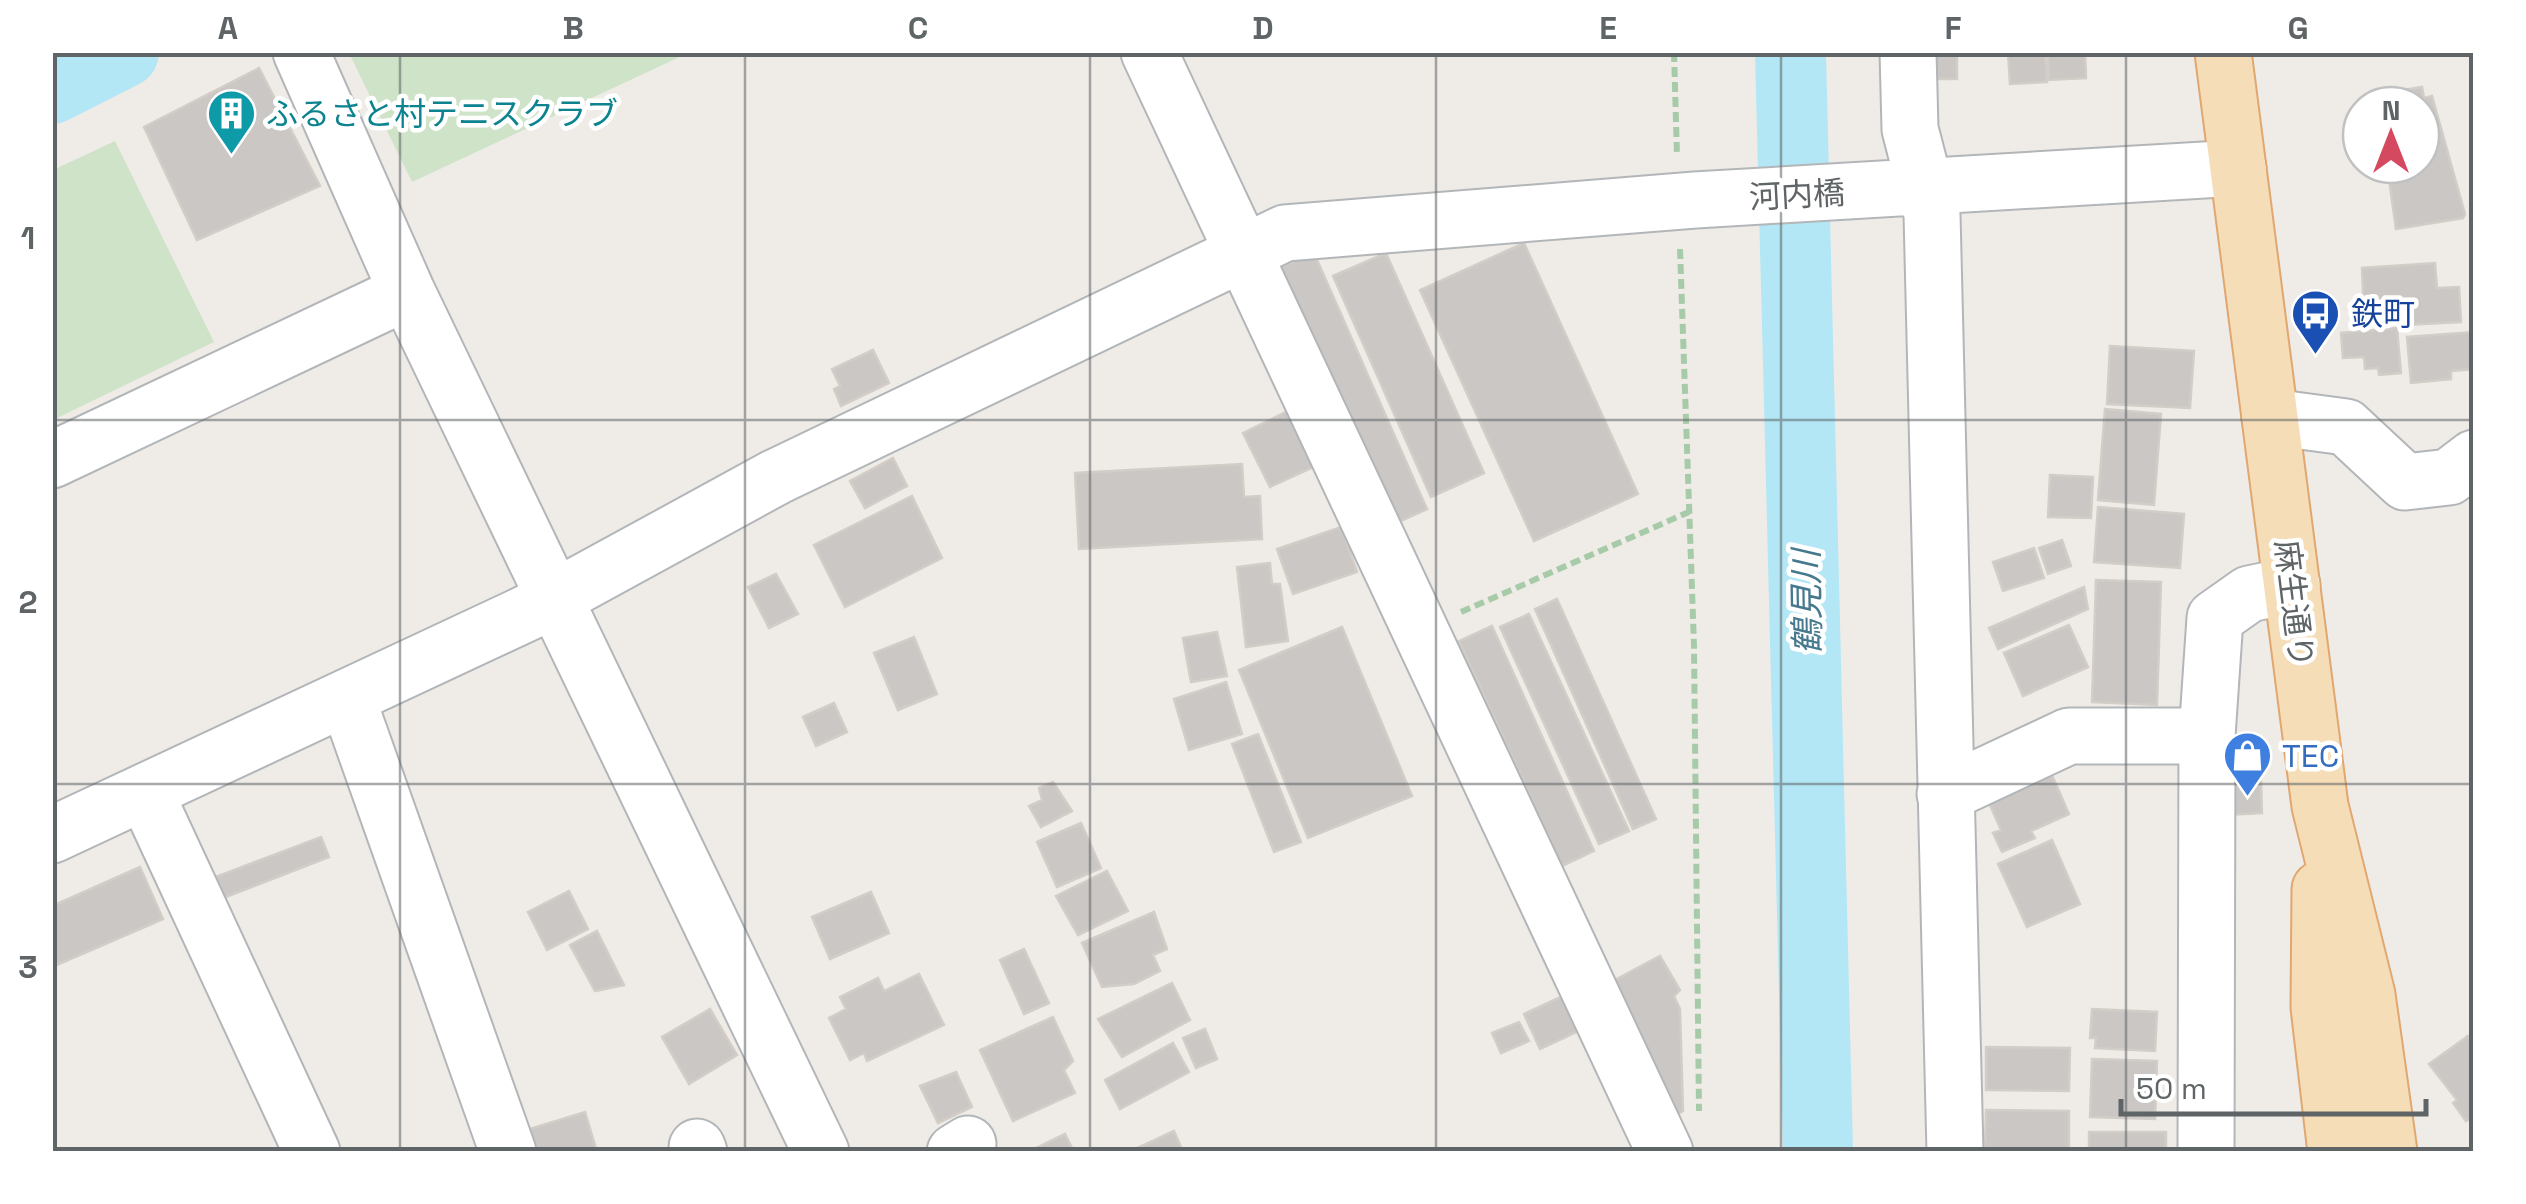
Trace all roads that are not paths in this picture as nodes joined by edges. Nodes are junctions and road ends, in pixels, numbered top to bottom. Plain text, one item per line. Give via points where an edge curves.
1 (301, 52) edge
2 (1149, 52) edge
3 (1908, 52) edge
4 (2223, 52) edge
5 (2238, 168) junction
6 (1913, 188) junction
7 (1243, 251) junction
8 (407, 292) junction
9 (2270, 416) junction
10 (2474, 458) edge
11 (52, 460) edge
12 (2292, 584) junction
13 (556, 599) junction
14 (347, 698) junction
15 (2207, 736) junction
16 (145, 792) junction
17 (1946, 794) junction
18 (2320, 806) junction
19 (52, 835) edge
20 (1682, 1133) edge
21 (312, 1152) edge
22 (508, 1152) edge
23 (821, 1152) edge
24 (1956, 1152) edge
25 (2206, 1152) edge
26 (2336, 1152) edge
27 (2388, 1152) edge

1 - 8 street
2 - 7 street
3 - 6 street
4 - 5 main road, 麻生通り
5 - 6 street, 河内橋
5 - 9 main road, 麻生通り
6 - 7 street, 河内橋 via 1285,233
6 - 17 street via 1932,214
7 - 13 street, 河内橋 via 776,476
7 - 20 street via 1418,631
8 - 11 street
8 - 13 street
9 - 10 street via 2346,427 2405,482 2449,476
9 - 12 main road, 麻生通り
12 - 15 street via 2248,594 2215,618
12 - 18 main road, 麻生通り
13 - 14 street, 河内橋
13 - 23 street
14 - 16 street, 河内橋
14 - 22 street
15 - 17 street via 2070,736
15 - 25 street
16 - 19 street, 河内橋
16 - 21 street
17 - 24 street
18 - 26 main road via 2318,1008
18 - 27 main road, 麻生通り via 2366,995

